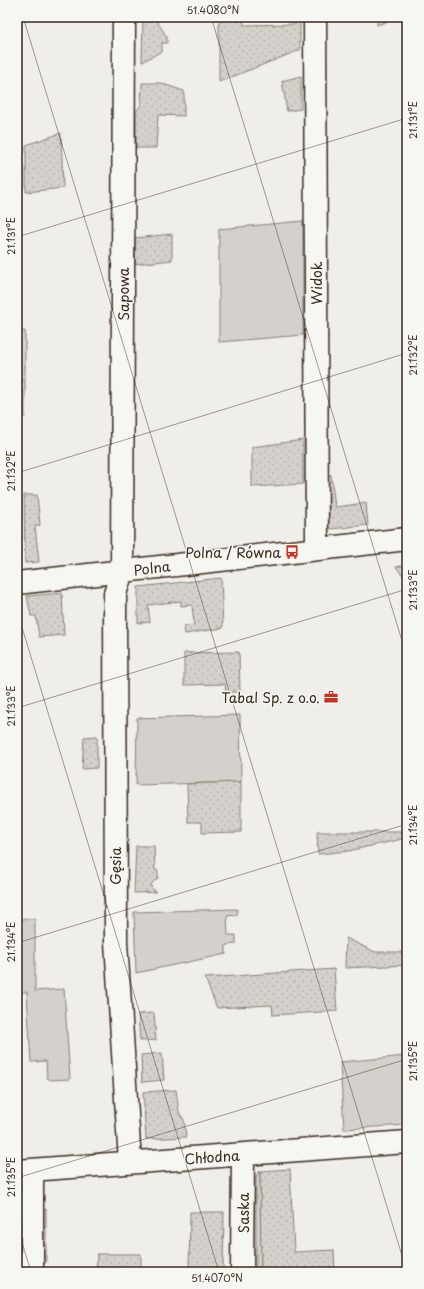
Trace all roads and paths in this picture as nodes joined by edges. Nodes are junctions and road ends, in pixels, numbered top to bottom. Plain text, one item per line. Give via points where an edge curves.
1 (124, 17) edge
2 (315, 17) edge
3 (407, 539) edge
4 (316, 549) junction
5 (122, 571) junction
6 (17, 583) edge
7 (407, 1142) edge
8 (243, 1155) junction
9 (130, 1162) junction
10 (25, 1170) edge
11 (32, 1272) edge
12 (242, 1272) edge

1 - 5 street, Sapowa
2 - 4 street, Widok
3 - 4 street, Polna
4 - 5 street, Polna
5 - 6 street, Polna
5 - 9 street, Gęsia via 115,594 116,942
7 - 8 street, Chłodna
8 - 9 street, Chłodna
8 - 12 street, Saska
9 - 10 street, Chłodna
10 - 11 street

